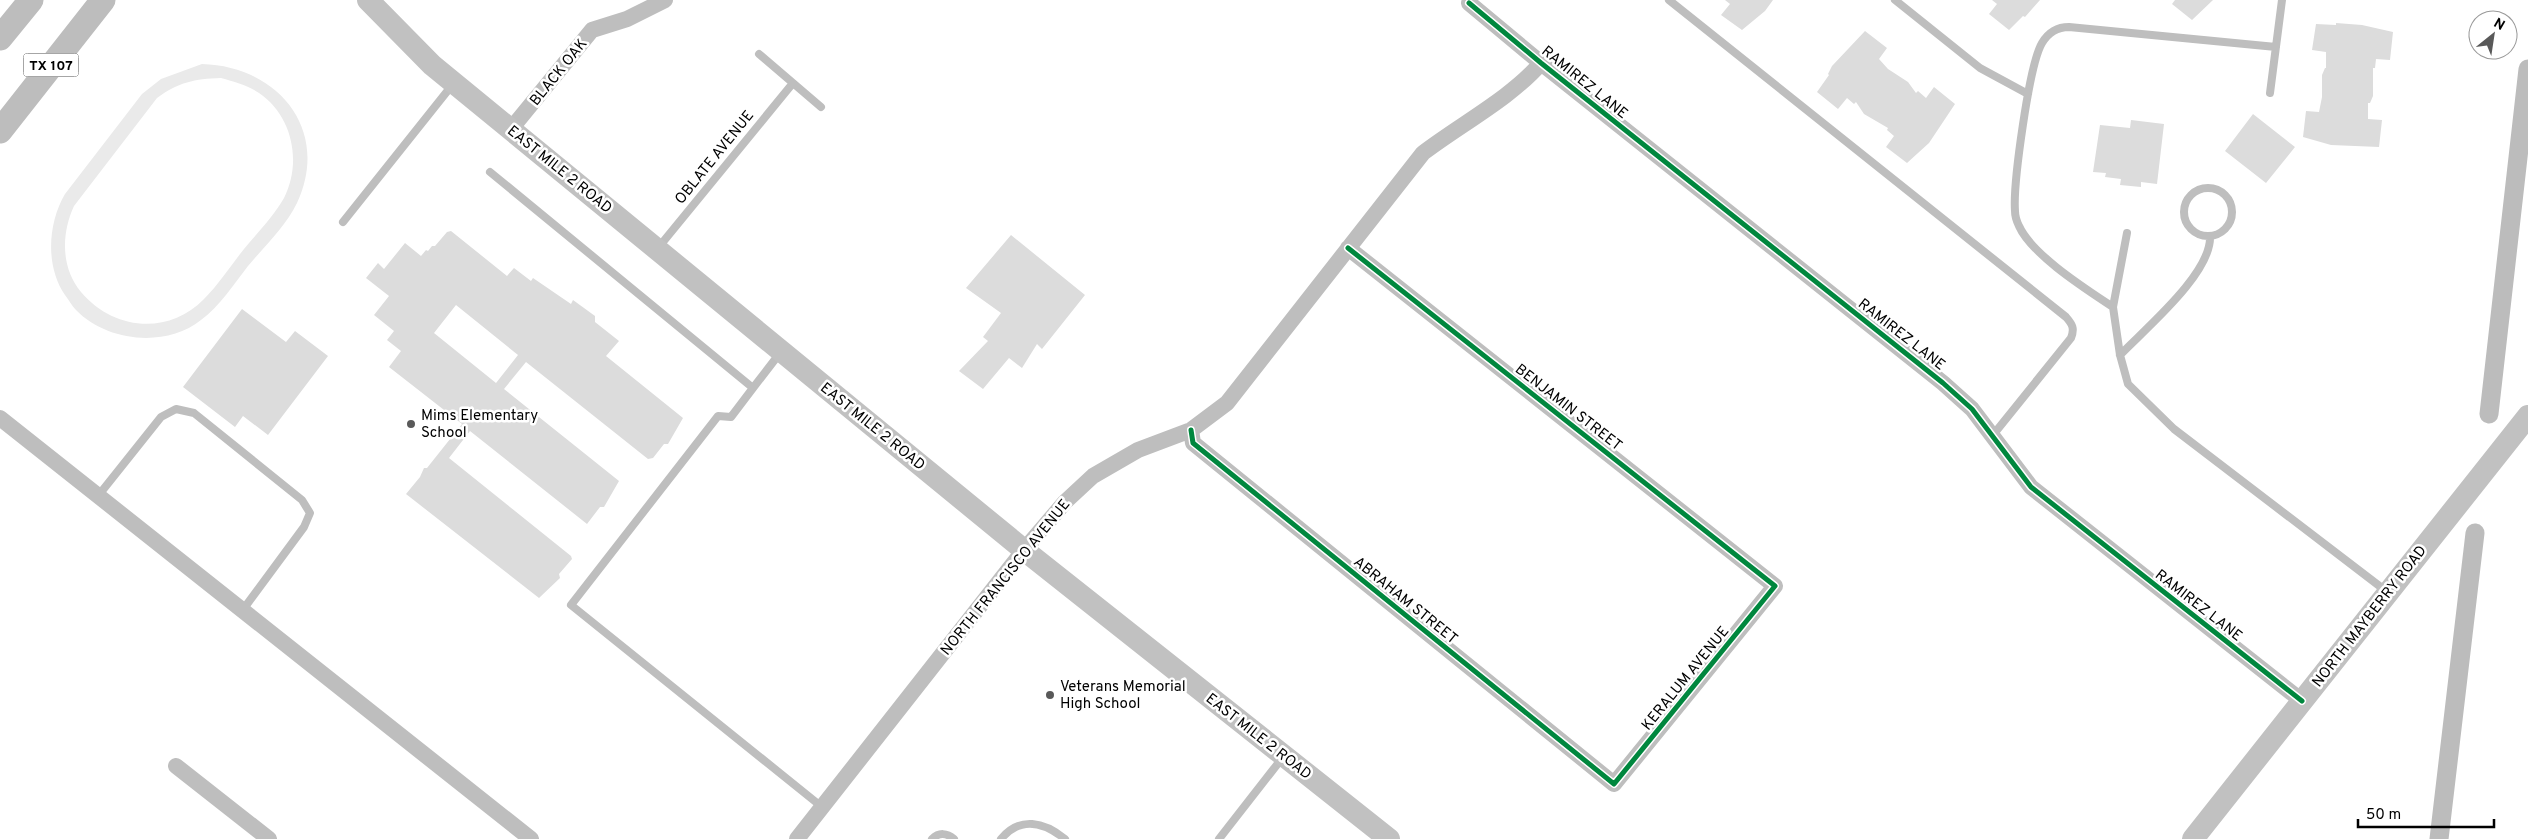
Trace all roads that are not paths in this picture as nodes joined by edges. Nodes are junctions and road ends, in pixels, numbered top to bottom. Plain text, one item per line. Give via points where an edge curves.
1 (31, 0) edge
2 (103, 0) edge
3 (368, 0) edge
4 (665, 0) edge
5 (1669, 0) edge
6 (1895, 0) edge
7 (2282, 0) edge
8 (1470, 1) edge
9 (0, 38) edge
10 (2276, 47) junction
11 (759, 54) dead end
12 (1541, 63) junction
13 (454, 83) junction
14 (793, 83) junction
15 (2270, 93) dead end
16 (2028, 94) junction
17 (821, 107) dead end
18 (511, 129) junction
19 (0, 131) edge
20 (490, 172) dead end
21 (343, 222) dead end
22 (2127, 233) dead end
23 (2210, 236) junction
24 (1348, 248) junction
25 (657, 249) junction
26 (2113, 307) junction
27 (782, 351) junction
28 (2120, 354) junction
29 (753, 388) junction
30 (2528, 416) edge
31 (0, 418) edge
32 (1191, 430) junction
33 (1993, 435) junction
34 (98, 496) junction
35 (1024, 550) junction
36 (1774, 586) joint
37 (2388, 592) junction
38 (242, 611) junction
39 (2302, 701) junction
40 (1284, 756) junction
41 (176, 766) dead end
42 (1614, 784) joint
43 (822, 807) junction
44 (269, 839) edge
45 (531, 839) edge
46 (797, 839) edge
47 (932, 839) edge
48 (954, 839) edge
49 (1000, 839) edge
50 (1065, 839) edge
51 (1219, 839) edge
52 (1389, 839) edge
53 (2193, 839) edge

1 - 9 main road
2 - 19 main road, TX 107
3 - 13 main road, EAST MILE 2 ROAD
4 - 18 street, BLACK OAK via 627,19 592,30
5 - 33 lane via 2073,325 2071,338
6 - 16 lane via 1980,68
7 - 10 lane
8 - 12 street, RAMIREZ LANE
10 - 15 lane
10 - 16 lane via 2060,27 2046,36 2038,50
11 - 14 lane
12 - 24 street, NORTH FRANCISCO AVENUE via 1516,88 1423,153
12 - 33 street, RAMIREZ LANE via 1943,383 1972,409
13 - 18 main road, EAST MILE 2 ROAD
13 - 21 lane
14 - 17 lane
14 - 25 lane, OBLATE AVENUE
16 - 26 lane via 2015,212 2018,224 2033,246
18 - 25 main road, EAST MILE 2 ROAD
20 - 29 lane
22 - 26 lane
23 - 23 lane via 2225,229 2232,214 2228,199 2222,193 2206,188 2188,200 2184,214 2186,222 2196,233
23 - 28 lane via 2204,264
24 - 32 street, NORTH FRANCISCO AVENUE via 1227,403
24 - 36 street, BENJAMIN STREET
25 - 27 main road, EAST MILE 2 ROAD
26 - 28 lane
27 - 29 lane
27 - 35 main road, EAST MILE 2 ROAD
28 - 37 lane via 2128,384 2174,429
29 - 43 lane via 731,417 718,416 571,605
30 - 37 main road, NORTH MAYBERRY ROAD
31 - 34 street
32 - 35 street, NORTH FRANCISCO AVENUE via 1138,450 1093,476 1065,502
32 - 42 street, ABRAHAM STREET via 1192,443
33 - 39 street, RAMIREZ LANE via 2031,487
34 - 38 street
34 - 38 lane via 168,412 185,409 217,431 302,500 310,513 304,527
35 - 40 main road, EAST MILE 2 ROAD
35 - 43 street, NORTH FRANCISCO AVENUE
36 - 42 street, KERALUM AVENUE
37 - 39 main road, NORTH MAYBERRY ROAD
38 - 45 street
39 - 53 main road, NORTH MAYBERRY ROAD
40 - 51 lane
40 - 52 main road, EAST MILE 2 ROAD
41 - 44 street
43 - 46 street, NORTH FRANCISCO AVENUE
47 - 48 lane via 942,834
49 - 50 lane via 1010,829 1024,823 1046,826

